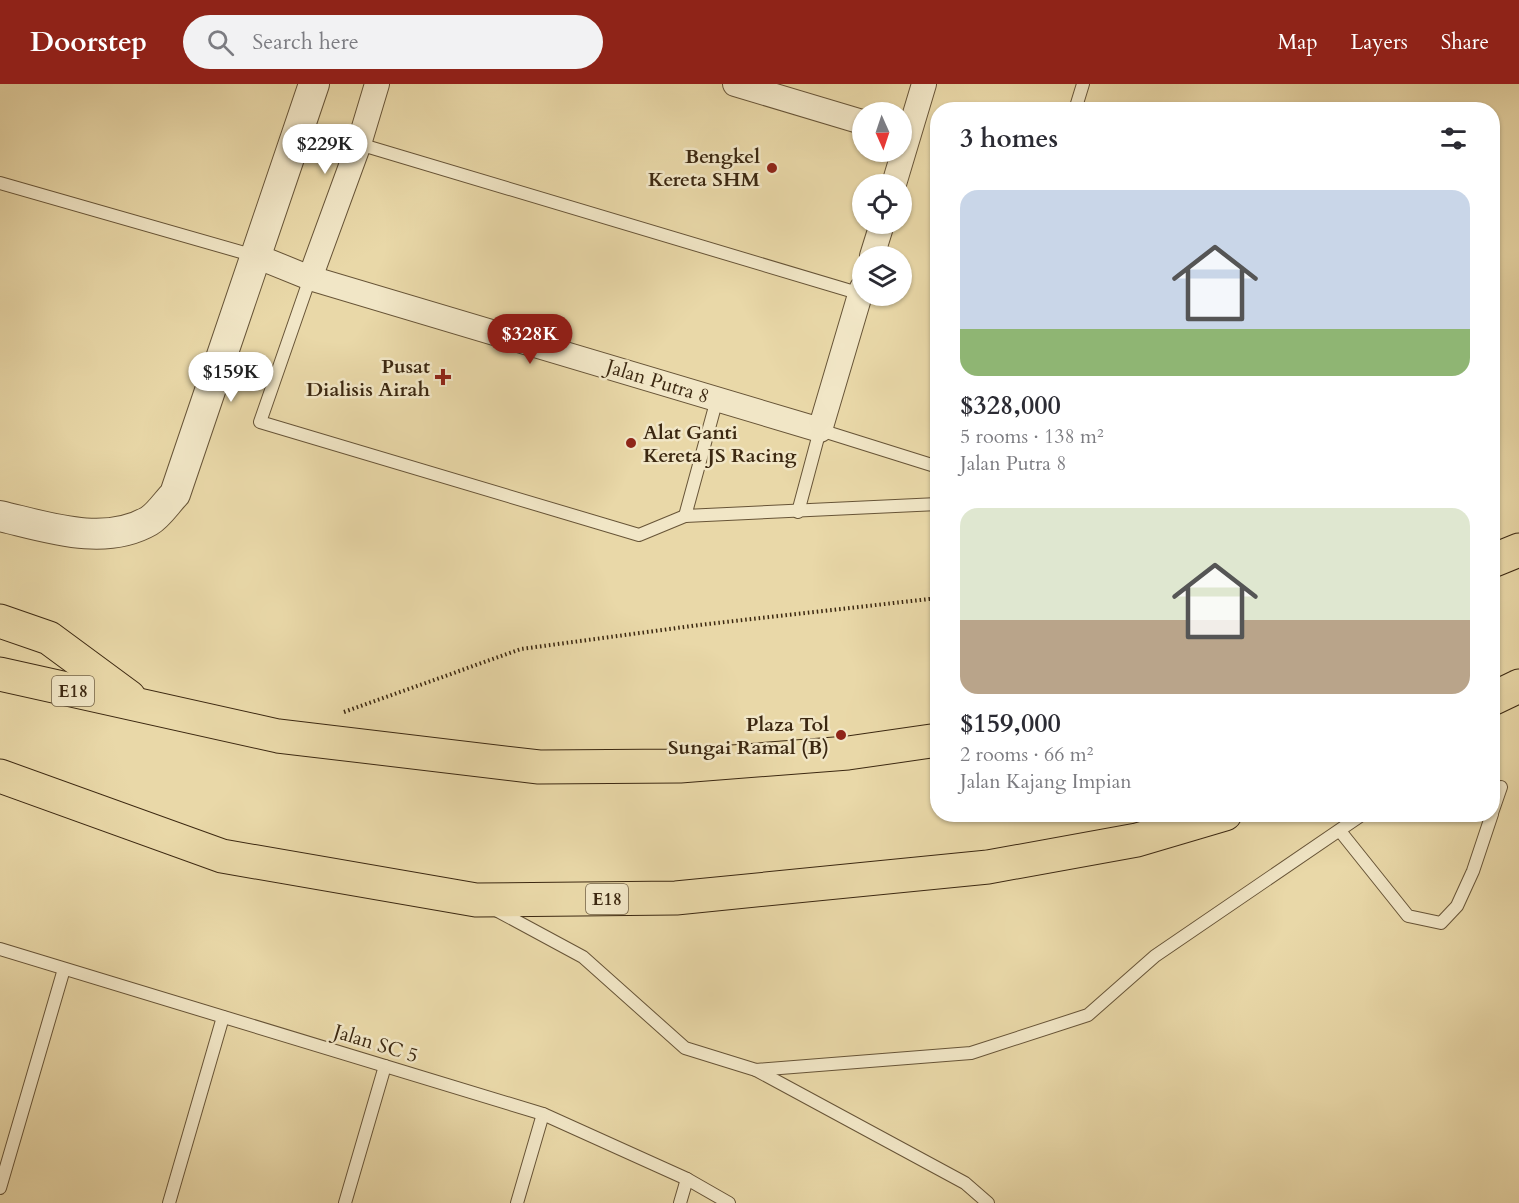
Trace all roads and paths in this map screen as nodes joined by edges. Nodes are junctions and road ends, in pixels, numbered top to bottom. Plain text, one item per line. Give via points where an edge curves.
1 (314, 84) edge
2 (377, 84) edge
3 (735, 84) edge
4 (924, 84) edge
5 (1083, 84) edge
6 (1077, 102) edge
7 (912, 116) edge
8 (852, 119) edge
9 (359, 144) junction
10 (0, 183) edge
11 (256, 256) junction
12 (310, 278) junction
13 (852, 288) edge
14 (857, 306) edge
15 (717, 399) junction
16 (820, 430) junction
17 (930, 464) edge
18 (930, 504) edge
19 (798, 512) junction
20 (0, 516) edge
21 (685, 516) junction
22 (1519, 550) edge
23 (1500, 558) edge
24 (930, 599) edge
25 (0, 621) edge
26 (0, 674) edge
27 (1519, 689) edge
28 (1500, 696) edge
29 (1500, 705) edge
30 (145, 707) junction
31 (333, 716) dead end
32 (930, 741) edge
33 (0, 776) edge
34 (1501, 787) dead end
35 (1500, 790) edge
36 (1198, 822) edge
37 (1352, 822) edge
38 (1489, 822) edge
39 (1340, 831) junction
40 (476, 900) junction
41 (0, 949) edge
42 (64, 969) junction
43 (223, 1017) junction
44 (385, 1066) junction
45 (756, 1070) junction
46 (543, 1114) junction
47 (687, 1179) junction
48 (0, 1188) edge
49 (169, 1203) edge
50 (345, 1203) edge
51 (517, 1203) edge
52 (680, 1203) edge
53 (729, 1203) edge
54 (988, 1203) edge

1 - 11 street
2 - 9 street
3 - 8 street
4 - 7 street
5 - 6 lane
9 - 12 street
9 - 13 lane
10 - 11 lane
11 - 12 street, Jalan Putra 8
11 - 20 street via 175,494 150,520 120,532 78,534
12 - 15 street, Jalan Putra 8
12 - 21 lane via 260,422 639,535
14 - 16 street
15 - 16 street, Jalan Putra 8
15 - 21 lane
16 - 17 lane
16 - 19 lane
18 - 19 lane
19 - 21 lane
22 - 23 highway
24 - 31 path via 521,649
25 - 30 highway via 49,638
26 - 30 highway, E18
27 - 28 highway
27 - 29 lane
30 - 32 highway, E18 via 278,736 539,767 691,765 848,753
33 - 40 highway, E18 via 222,856
34 - 35 lane
36 - 40 highway, E18 via 1137,840 988,867 676,898
37 - 39 lane
38 - 39 lane via 1457,906 1440,923 1408,916
39 - 45 lane via 1155,956 1089,1015 971,1053
40 - 45 lane via 583,957 685,1048
41 - 42 lane, Jalan SC 5
42 - 43 lane, Jalan SC 5
42 - 48 lane
43 - 44 lane, Jalan SC 5
43 - 49 lane
44 - 46 lane, Jalan SC 5
44 - 50 lane
45 - 54 lane via 964,1183
46 - 47 lane, Jalan SC 5
46 - 51 lane
47 - 52 lane
47 - 53 lane, Jalan SC 5

